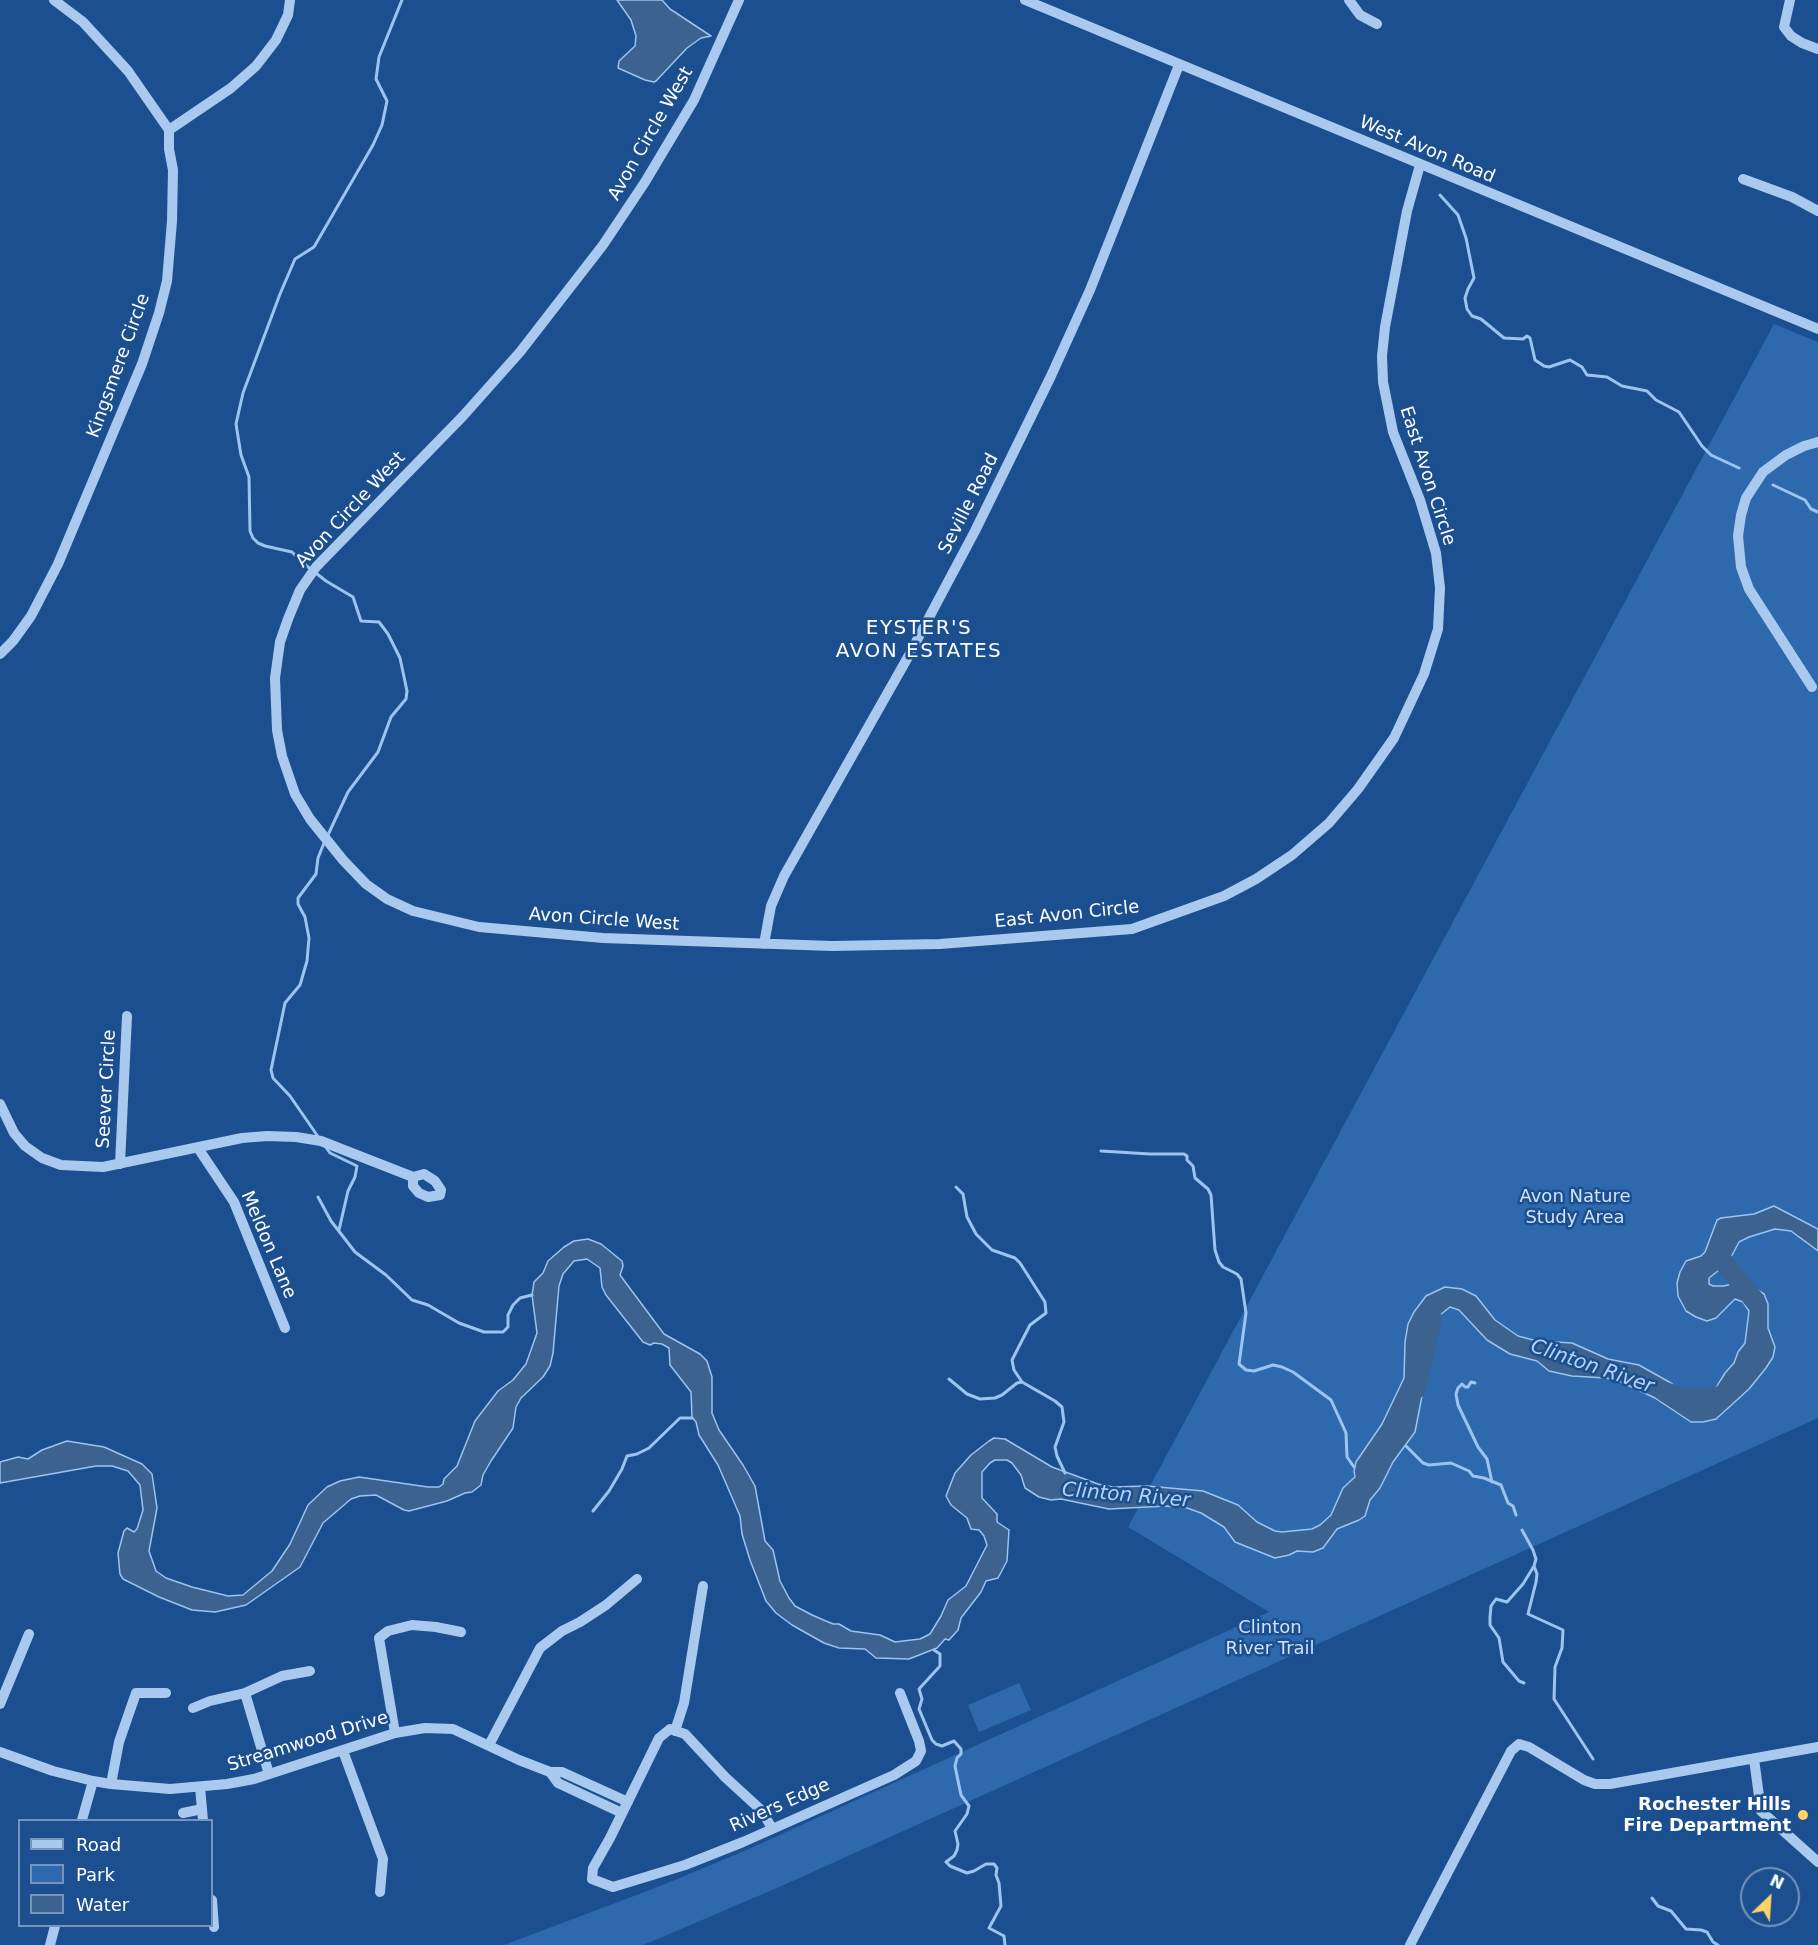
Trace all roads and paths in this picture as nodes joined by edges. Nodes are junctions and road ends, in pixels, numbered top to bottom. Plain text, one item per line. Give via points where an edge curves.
1 (54, 0) edge
2 (290, 0) edge
3 (739, 0) edge
4 (1025, 0) edge
5 (1349, 0) edge
6 (1790, 0) edge
7 (1377, 24) dead end
8 (1818, 49) edge
9 (1179, 65) junction
10 (169, 130) junction
11 (1420, 165) junction
12 (1743, 178) dead end
13 (1818, 211) edge
14 (1818, 329) edge
15 (1818, 442) edge
16 (0, 654) edge
17 (1812, 687) dead end
18 (764, 944) junction
19 (127, 1016) dead end
20 (0, 1104) edge
21 (198, 1148) junction
22 (120, 1164) junction
23 (413, 1177) dead end
24 (285, 1328) dead end
25 (638, 1579) dead end
26 (703, 1586) dead end
27 (461, 1632) dead end
28 (29, 1634) dead end
29 (310, 1671) dead end
30 (166, 1693) dead end
31 (900, 1693) dead end
32 (245, 1694) junction
33 (0, 1704) edge
34 (193, 1708) dead end
35 (675, 1731) junction
36 (395, 1733) junction
37 (489, 1745) junction
38 (1818, 1747) edge
39 (343, 1751) junction
40 (0, 1752) edge
41 (1754, 1759) junction
42 (550, 1772) junction
43 (269, 1774) junction
44 (93, 1781) junction
45 (111, 1784) junction
46 (200, 1786) junction
47 (628, 1803) junction
48 (183, 1813) dead end
49 (622, 1813) junction
50 (203, 1815) edge
51 (83, 1819) edge
52 (772, 1828) junction
53 (1818, 1862) edge
54 (380, 1892) dead end
55 (213, 1914) edge
56 (55, 1927) edge
57 (214, 1927) dead end
58 (50, 1945) edge
59 (1410, 1945) edge

1 - 10 street via 82,22 128,71
2 - 10 street via 288,15 276,40 256,66
3 - 18 street, Avon Circle West via 694,100 645,183 583,272 520,352 316,567 300,590 280,642 275,678 277,730 295,794 343,860 366,884 387,898 413,912 479,927 603,938
4 - 9 street, West Avon Road
5 - 7 street via 1360,15
6 - 8 street via 1784,27 1791,36
9 - 11 street, West Avon Road
9 - 18 street, Seville Road via 1090,290 1051,376 908,657 784,876 771,906
10 - 16 street, Kingsmere Circle via 173,170 167,281 151,340 58,564 31,616
11 - 14 street, West Avon Road
11 - 18 street, East Avon Circle via 1387,317 1383,382 1393,432 1436,553 1440,588 1438,629 1424,674 1394,738 1358,789 1329,823 1256,879 1201,906 1132,929 940,944
12 - 13 street
15 - 17 street via 1786,454 1763,472 1746,498 1738,536 1739,556 1749,589
19 - 22 street, Seever Circle
20 - 22 street via 14,1133 42,1158 61,1165
21 - 22 street
21 - 23 street via 242,1138 296,1137 321,1141
21 - 24 street, Meldon Lane via 234,1202
25 - 37 street via 540,1648
26 - 35 street via 684,1703
27 - 36 street via 412,1625 388,1631 379,1638
28 - 33 street
29 - 32 street via 282,1676
30 - 45 street via 136,1693 118,1742
31 - 52 street, Rivers Edge via 919,1741 921,1751 916,1761 894,1775
32 - 34 street
32 - 43 street
35 - 47 street via 659,1738
35 - 52 street via 685,1734 761,1810
36 - 37 street, Streamwood Drive via 453,1729
36 - 39 street, Streamwood Drive
37 - 42 street, Streamwood Drive
38 - 41 street
39 - 43 street, Streamwood Drive
39 - 54 street via 383,1859
40 - 44 street, Streamwood Drive
41 - 53 street via 1761,1811
41 - 59 street via 1596,1784 1519,1744 1511,1752
42 - 47 street, Streamwood Drive via 562,1772
42 - 49 street, Streamwood Drive via 558,1783
43 - 46 street, Streamwood Drive
44 - 45 street, Streamwood Drive
44 - 51 street
45 - 46 street, Streamwood Drive via 170,1789
46 - 50 street
47 - 49 street
48 - 50 street
49 - 52 street, Rivers Edge via 592,1868 592,1880 603,1885 614,1887 685,1865
55 - 57 street
56 - 58 street

